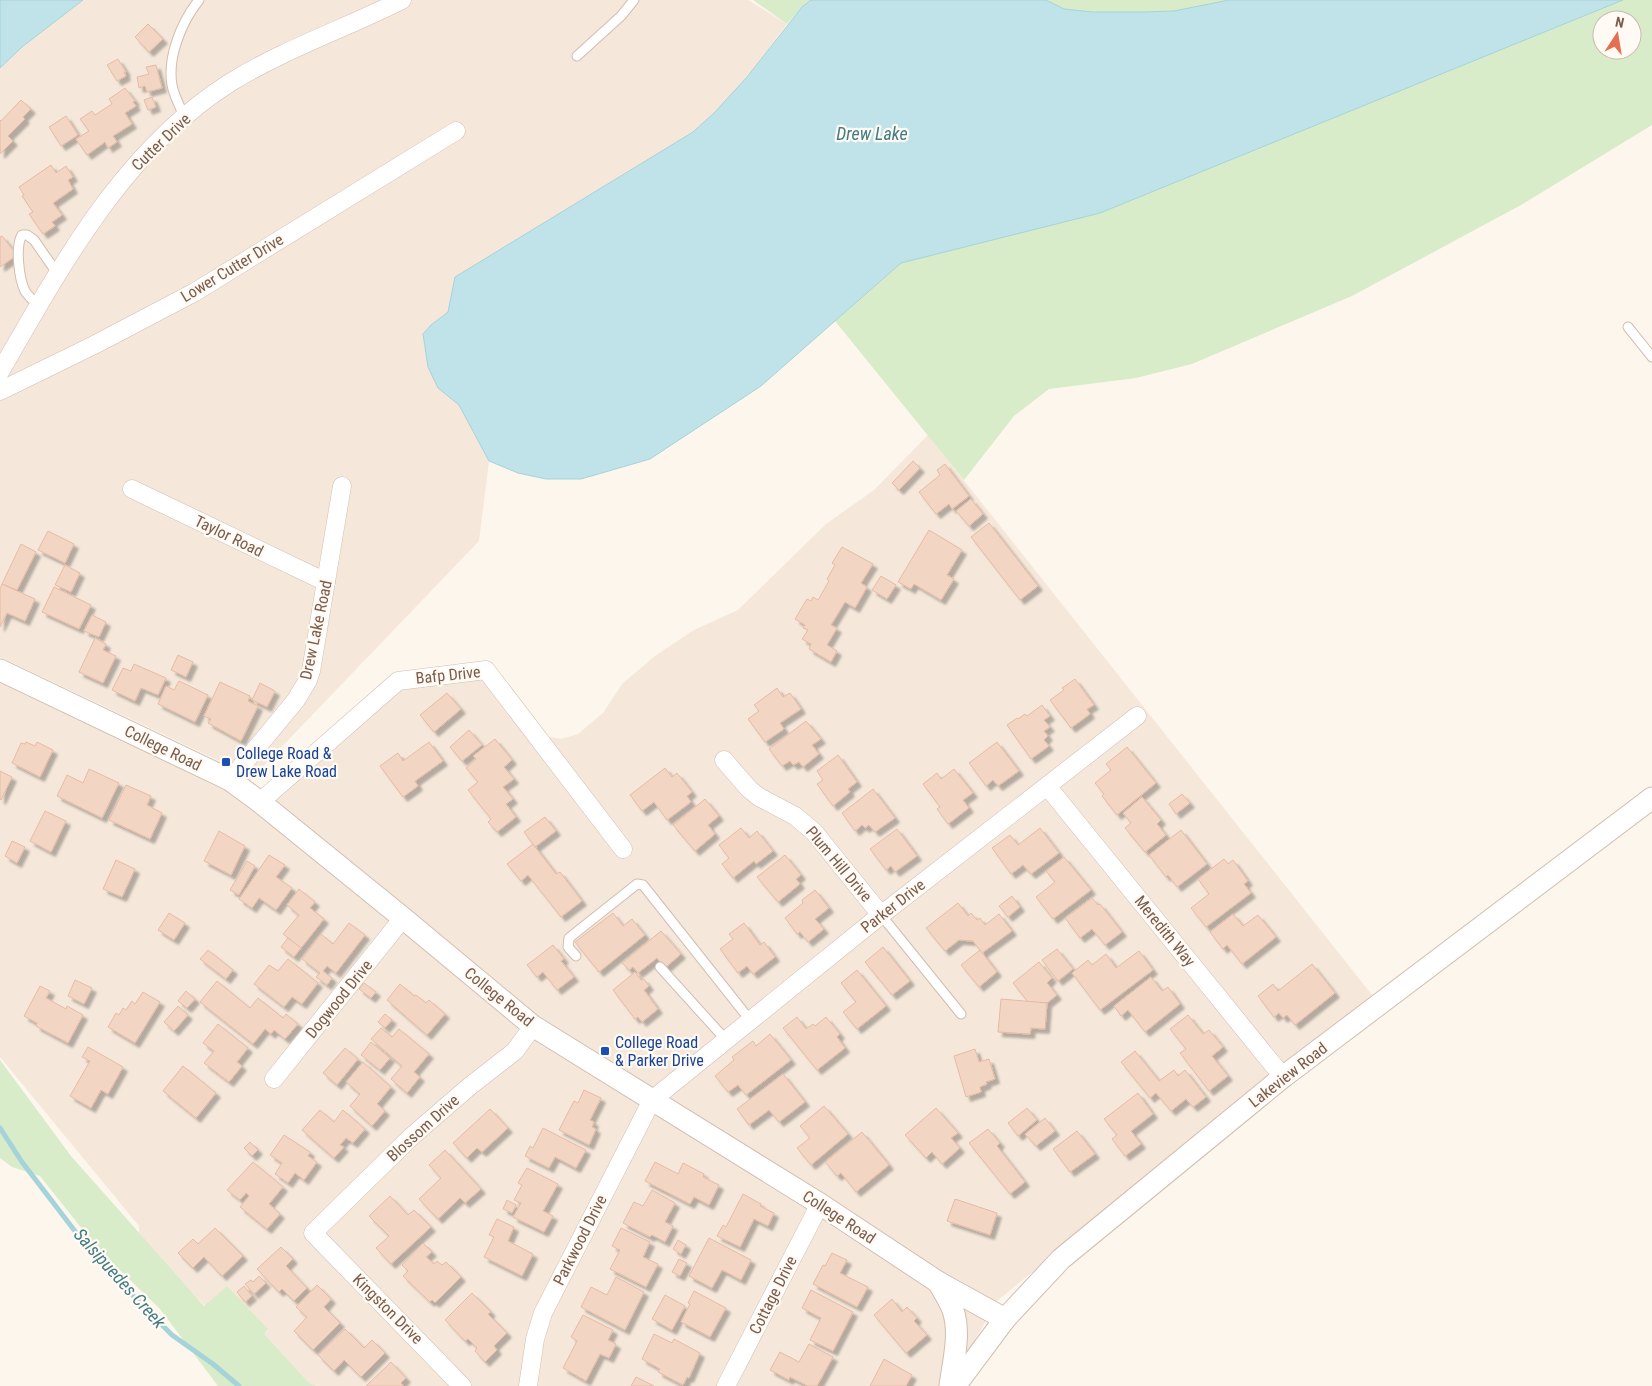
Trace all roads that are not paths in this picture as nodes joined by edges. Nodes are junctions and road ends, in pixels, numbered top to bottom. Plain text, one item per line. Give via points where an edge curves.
1 (199, 0) edge
2 (402, 0) edge
3 (634, 0) edge
4 (577, 56) dead end
5 (185, 118) junction
6 (456, 131) dead end
7 (57, 273) junction
8 (38, 306) junction
9 (1628, 327) dead end
10 (1652, 357) edge
11 (0, 372) edge
12 (0, 391) edge
13 (342, 486) dead end
14 (132, 489) dead end
15 (326, 582) junction
16 (0, 670) edge
17 (1137, 716) dead end
18 (724, 760) dead end
19 (230, 780) junction
20 (1047, 786) junction
21 (1652, 798) edge
22 (260, 802) junction
23 (624, 849) dead end
24 (881, 915) junction
25 (403, 918) junction
26 (576, 956) dead end
27 (660, 966) dead end
28 (961, 1014) dead end
29 (750, 1020) junction
30 (533, 1026) junction
31 (726, 1040) junction
32 (1284, 1077) junction
33 (274, 1079) dead end
34 (652, 1100) junction
35 (820, 1204) junction
36 (313, 1233) joint
37 (938, 1282) junction
38 (1005, 1319) junction
39 (462, 1386) edge
40 (528, 1386) edge
41 (726, 1386) edge
42 (950, 1386) edge
43 (956, 1386) edge

1 - 5 lane via 177,42 172,66 174,94
2 - 5 street, Cutter Drive via 247,73
3 - 4 lane
5 - 7 street, Cutter Drive via 118,185
6 - 12 street, Lower Cutter Drive via 196,292
7 - 8 street, Cutter Drive
7 - 8 lane via 34,240 22,235 20,276 25,291
8 - 11 street, Cutter Drive
9 - 10 lane
13 - 15 street, Drew Lake Road
14 - 15 street, Taylor Road
15 - 19 street, Drew Lake Road via 308,680 296,700
16 - 19 street, College Road
17 - 20 street, Parker Drive
18 - 24 street, Plum Hill Drive via 759,797 795,816 814,832
19 - 22 street, College Road
20 - 24 street, Parker Drive
20 - 32 street, Meredith Way
21 - 32 street, Lakeview Road
22 - 23 street, Bafp Drive via 398,681 486,670
22 - 25 street, College Road
24 - 28 lane
24 - 29 street, Parker Drive
25 - 30 street, College Road
25 - 33 street, Dogwood Drive
26 - 29 lane via 568,947 569,938 637,884 643,884
27 - 31 lane
29 - 31 street, Parker Drive
30 - 34 street, College Road
30 - 36 street, Blossom Drive via 515,1051 411,1137
31 - 34 street, Parker Drive
32 - 38 street, Lakeview Road via 1061,1259
34 - 35 street, College Road
34 - 40 street, Parkwood Drive via 542,1313
35 - 37 street, College Road
35 - 41 street, Cottage Drive
36 - 39 street, Kingston Drive
37 - 38 street, College Road
37 - 42 street via 953,1311 956,1330
38 - 43 street, Lakeview Road

